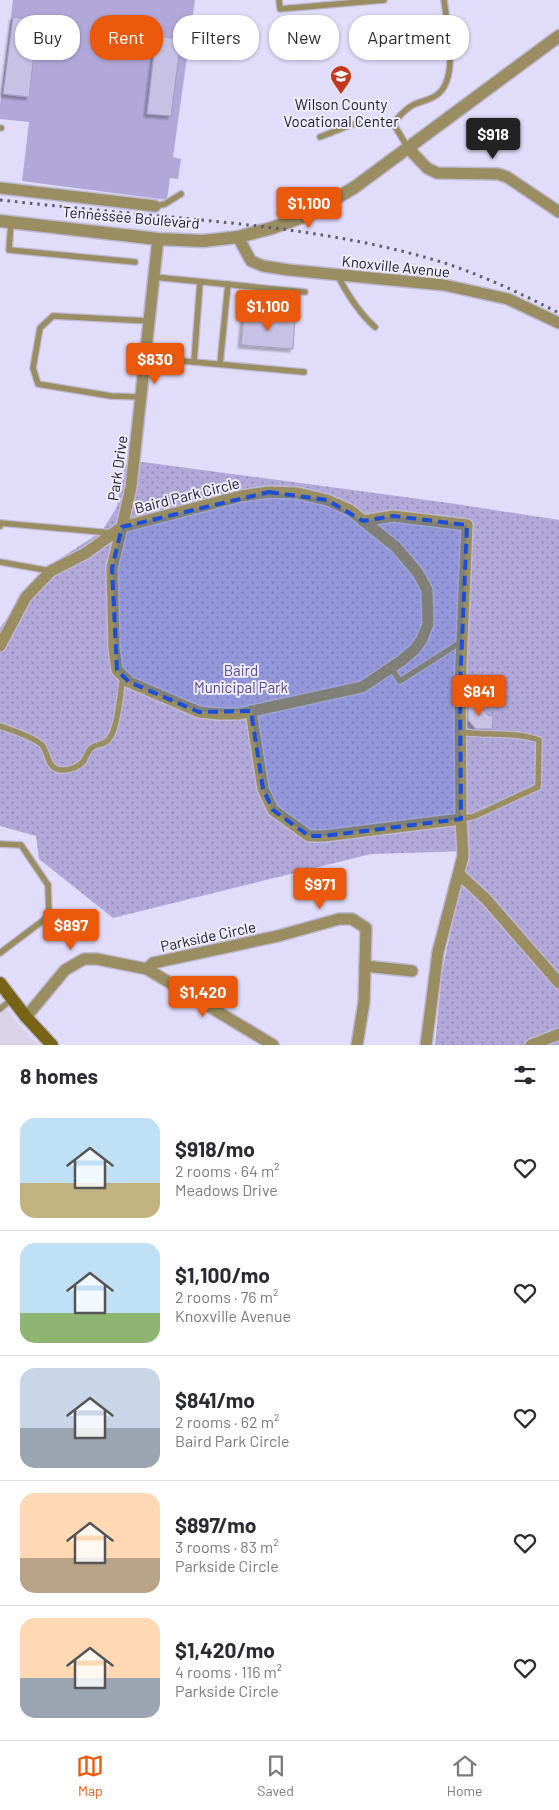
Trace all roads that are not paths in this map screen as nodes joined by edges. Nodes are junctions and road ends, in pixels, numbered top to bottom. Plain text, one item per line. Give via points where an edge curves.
1 (279, 0) edge
2 (384, 0) edge
3 (444, 0) edge
4 (559, 36) edge
5 (392, 123) junction
6 (320, 137) dead end
7 (408, 148) junction
8 (0, 188) edge
9 (181, 194) dead end
10 (155, 206) joint
11 (559, 212) edge
12 (6, 222) edge
13 (238, 237) junction
14 (158, 239) junction
15 (136, 262) dead end
16 (337, 274) junction
17 (154, 277) junction
18 (200, 282) junction
19 (228, 284) junction
20 (305, 292) dead end
21 (149, 320) junction
22 (559, 323) edge
23 (375, 327) dead end
24 (145, 358) junction
25 (194, 362) junction
26 (220, 364) junction
27 (304, 372) dead end
28 (141, 397) junction
29 (363, 520) junction
30 (0, 526) edge
31 (118, 530) junction
32 (0, 562) edge
33 (51, 570) junction
34 (464, 641) junction
35 (0, 646) edge
36 (391, 668) junction
37 (124, 677) junction
38 (251, 711) junction
39 (0, 726) edge
40 (460, 732) junction
41 (461, 819) junction
42 (0, 844) edge
43 (459, 874) junction
44 (0, 953) edge
45 (366, 966) junction
46 (147, 969) junction
47 (412, 971) dead end
48 (0, 983) edge
49 (559, 984) edge
50 (12, 999) junction
51 (0, 1009) edge
52 (26, 1017) junction
53 (559, 1034) edge
54 (52, 1045) edge
55 (273, 1045) edge
56 (358, 1045) edge
57 (426, 1045) edge
58 (531, 1045) edge

1 - 2 lane via 280,9
3 - 5 lane via 449,78 437,95 411,106
4 - 7 street, Tennessee Boulevard
5 - 6 lane via 353,124
5 - 7 lane
7 - 11 street via 426,168 437,173 507,177
7 - 13 street, Tennessee Boulevard via 355,187 308,215
8 - 10 street
9 - 10 lane via 166,204
12 - 14 street, Tennessee Boulevard
12 - 15 lane via 9,250
13 - 14 street, Tennessee Boulevard via 203,241
13 - 16 street, Knoxville Avenue via 251,261 263,266
14 - 17 street, Park Drive
16 - 22 street, Knoxville Avenue via 444,285 508,299
16 - 23 lane via 365,319
17 - 18 lane
17 - 21 street, Park Drive
18 - 19 lane
18 - 25 lane
19 - 20 lane
19 - 26 lane
21 - 24 street, Park Drive
21 - 28 lane via 53,316 40,328 34,368 38,384 111,396
24 - 25 lane
24 - 28 street, Park Drive
25 - 26 lane
26 - 27 lane
28 - 31 street, Park Drive via 131,487
29 - 31 street, Baird Park Circle via 327,500 297,493 270,492 241,496
29 - 34 street via 393,516 467,525
29 - 36 street, Baird Park Circle via 409,560 426,590 428,624 422,639
30 - 31 lane via 0,523
31 - 33 street
31 - 37 street, Baird Park Circle via 112,568 114,648 117,670
32 - 33 lane
33 - 35 street via 26,597
34 - 36 lane via 400,681
34 - 40 street
36 - 38 street, Baird Park Circle via 362,687
37 - 38 street, Baird Park Circle via 128,682 199,712 239,714
37 - 39 lane via 111,736 90,749 82,763 70,769 56,769 40,743
38 - 41 street via 263,789 273,810 309,836
40 - 41 street
40 - 41 lane via 512,734 539,740 538,787 475,816
41 - 43 street via 463,856
42 - 44 lane via 22,845 48,885 49,916
43 - 49 street via 486,899
43 - 57 street via 438,952
45 - 46 street, Parkside Circle via 366,928 352,919 339,919 278,936 153,963
45 - 47 street
45 - 56 street, Parkside Circle
46 - 52 street, Parkside Circle via 84,959 65,970
46 - 55 street, Parkside Circle
48 - 50 main road
50 - 51 lane
50 - 52 main road
52 - 54 main road
53 - 58 street

